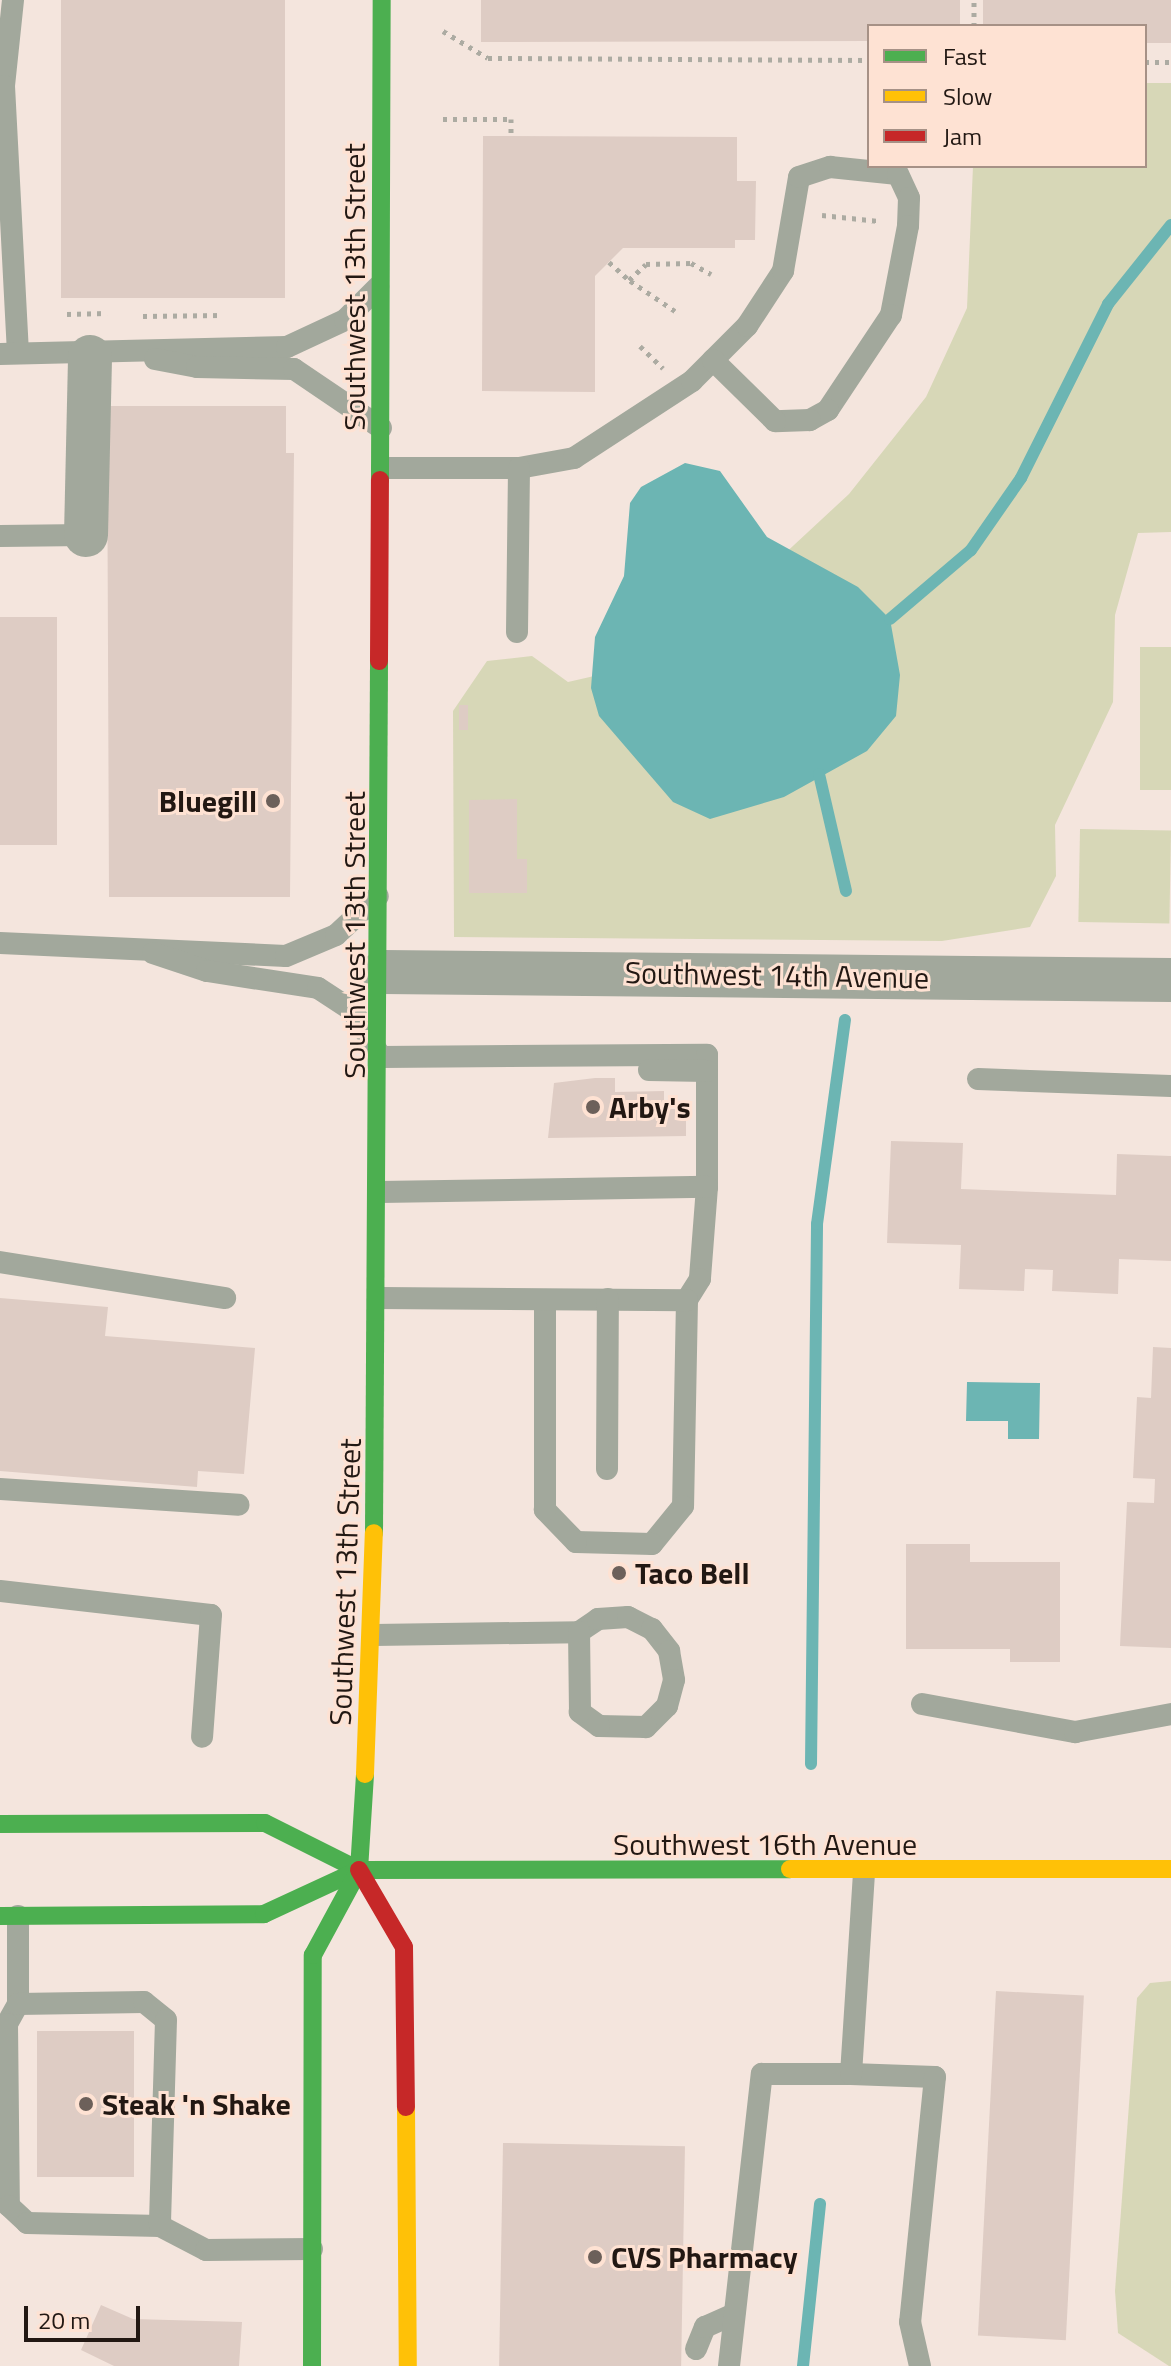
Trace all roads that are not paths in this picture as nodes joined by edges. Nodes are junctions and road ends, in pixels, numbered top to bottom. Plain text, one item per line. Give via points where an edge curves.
1 (13, 0) edge
2 (382, 0) edge
3 (382, 283) junction
4 (9, 351) edge
5 (142, 356) junction
6 (90, 357) junction
7 (713, 360) junction
8 (382, 429) junction
9 (382, 468) junction
10 (519, 468) junction
11 (86, 535) joint
12 (0, 536) edge
13 (517, 632) dead end
14 (383, 892) junction
15 (0, 943) edge
16 (153, 953) junction
17 (383, 972) junction
18 (1171, 980) edge
19 (381, 1057) junction
20 (978, 1079) dead end
21 (1171, 1086) edge
22 (707, 1187) junction
23 (380, 1192) junction
24 (0, 1262) edge
25 (225, 1298) dead end
26 (380, 1298) junction
27 (608, 1299) junction
28 (545, 1300) junction
29 (687, 1300) junction
30 (607, 1469) dead end
31 (0, 1489) edge
32 (238, 1505) dead end
33 (0, 1591) edge
34 (579, 1632) junction
35 (374, 1635) junction
36 (922, 1704) dead end
37 (1171, 1714) edge
38 (202, 1737) dead end
39 (0, 1824) edge
40 (1171, 1869) edge
41 (359, 1870) junction
42 (864, 1874) junction
43 (9, 1916) edge
44 (18, 2004) junction
45 (851, 2074) junction
46 (160, 2226) junction
47 (312, 2249) junction
48 (734, 2314) junction
49 (696, 2349) dead end
50 (312, 2366) edge
51 (408, 2366) edge
52 (729, 2366) edge
53 (920, 2366) edge

1 - 4 lane via 4,86
2 - 3 main road, Southwest 13th Street
3 - 5 lane via 314,340
3 - 8 main road, Southwest 13th Street
4 - 6 lane
5 - 6 lane
5 - 8 lane via 197,367 294,369
6 - 11 street
7 - 7 lane via 762,308 783,271 799,177 830,167 898,174 909,198 897,294 877,342 828,410 810,420 775,421
7 - 10 lane via 652,411 574,458
8 - 9 main road, Southwest 13th Street
9 - 10 lane
9 - 14 main road, Southwest 13th Street
10 - 13 lane
11 - 12 lane
14 - 16 lane via 311,950 286,956
14 - 17 main road, Southwest 13th Street
15 - 16 lane
16 - 19 lane via 207,971 318,988 353,1011
17 - 18 street, Southwest 14th Avenue
17 - 19 main road, Southwest 13th Street
19 - 22 lane via 707,1055
19 - 23 main road, Southwest 13th Street
20 - 21 lane
22 - 23 lane
22 - 29 lane via 700,1279
23 - 26 main road, Southwest 13th Street
24 - 25 lane
26 - 28 lane
26 - 35 main road, Southwest 13th Street
27 - 28 lane
27 - 29 lane
27 - 30 lane
28 - 29 lane via 545,1510 576,1542 652,1544 683,1506
31 - 32 lane
33 - 38 lane via 211,1615
34 - 34 lane via 598,1619 628,1617 652,1629 669,1651 674,1680 667,1706 646,1727 599,1726 580,1712
34 - 35 lane
35 - 41 main road, Southwest 13th Street
36 - 37 lane via 1075,1732
39 - 41 main road, Southwest 16th Avenue via 265,1823
40 - 42 main road, Southwest 16th Avenue
41 - 42 main road, Southwest 16th Avenue
41 - 43 main road, Southwest 16th Avenue via 264,1914
41 - 47 main road, Southwest 13th Street via 313,1955
41 - 51 main road via 404,1947
42 - 45 lane
43 - 44 lane
44 - 46 lane via 144,2002 166,2020
44 - 46 lane via 7,2024 9,2206 27,2223
45 - 48 lane via 762,2074
45 - 53 lane via 935,2077 910,2322
46 - 47 lane via 206,2250
47 - 50 main road, Southwest 13th Street
48 - 49 lane via 705,2327
48 - 52 lane

